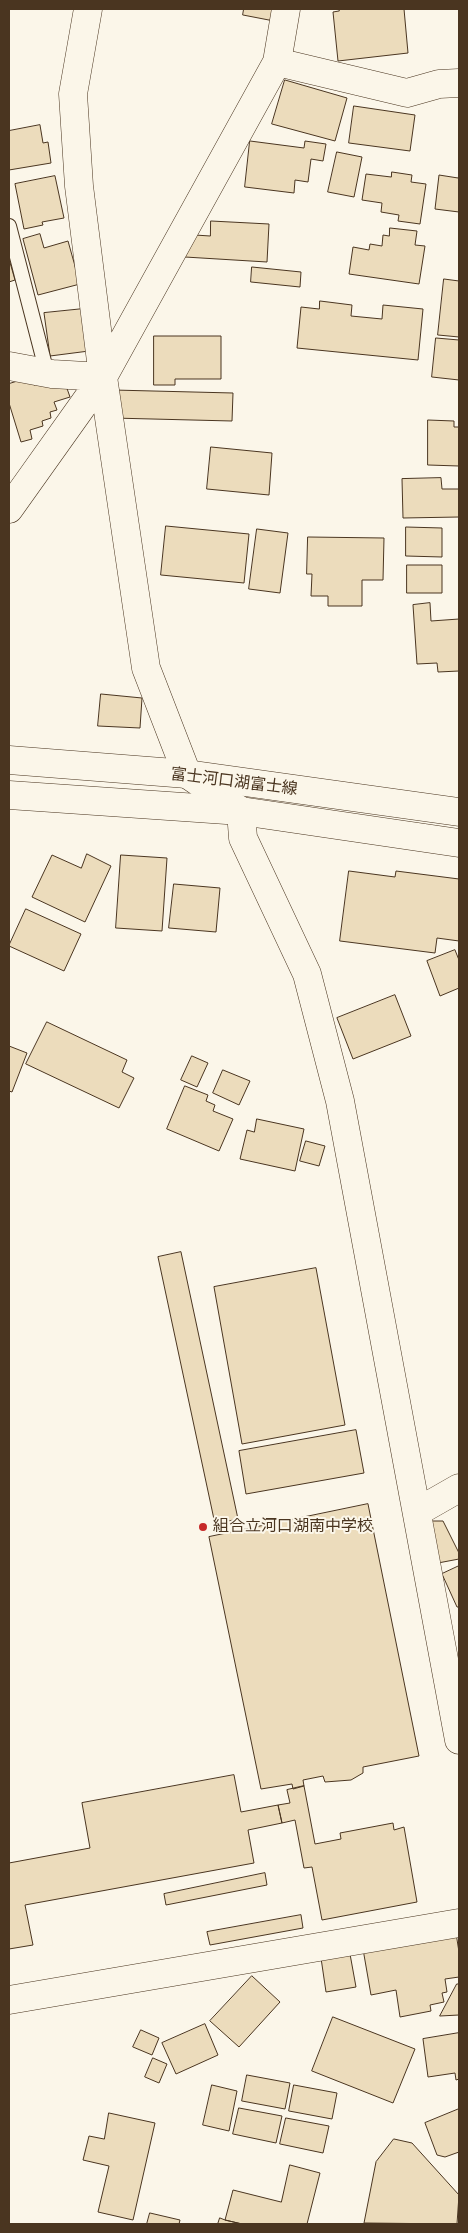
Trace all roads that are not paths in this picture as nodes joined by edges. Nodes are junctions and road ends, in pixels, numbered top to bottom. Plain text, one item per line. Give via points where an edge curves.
1 (88, 9) edge
2 (286, 9) edge
3 (277, 62) junction
4 (459, 83) edge
5 (9, 226) edge
6 (9, 366) edge
7 (47, 373) junction
8 (103, 377) junction
9 (9, 509) edge
10 (9, 760) edge
11 (187, 774) junction
12 (9, 795) edge
13 (241, 811) junction
14 (459, 812) edge
15 (459, 843) edge
16 (459, 1488) edge
17 (417, 1512) junction
18 (459, 1740) edge
19 (459, 1923) edge
20 (9, 2000) edge

1 - 8 street via 73,94 79,186
2 - 3 street
3 - 4 street via 407,93 439,84
3 - 8 street
5 - 7 lane
6 - 7 street
7 - 8 street
8 - 9 street
8 - 11 street via 146,668
10 - 11 street, 富士河口湖富士線
11 - 13 street
11 - 14 street, 富士河口湖富士線
12 - 13 street, 富士河口湖富士線
13 - 15 street, 富士河口湖富士線
13 - 17 street via 243,838 307,974 340,1101
16 - 17 street
17 - 18 street
19 - 20 street

